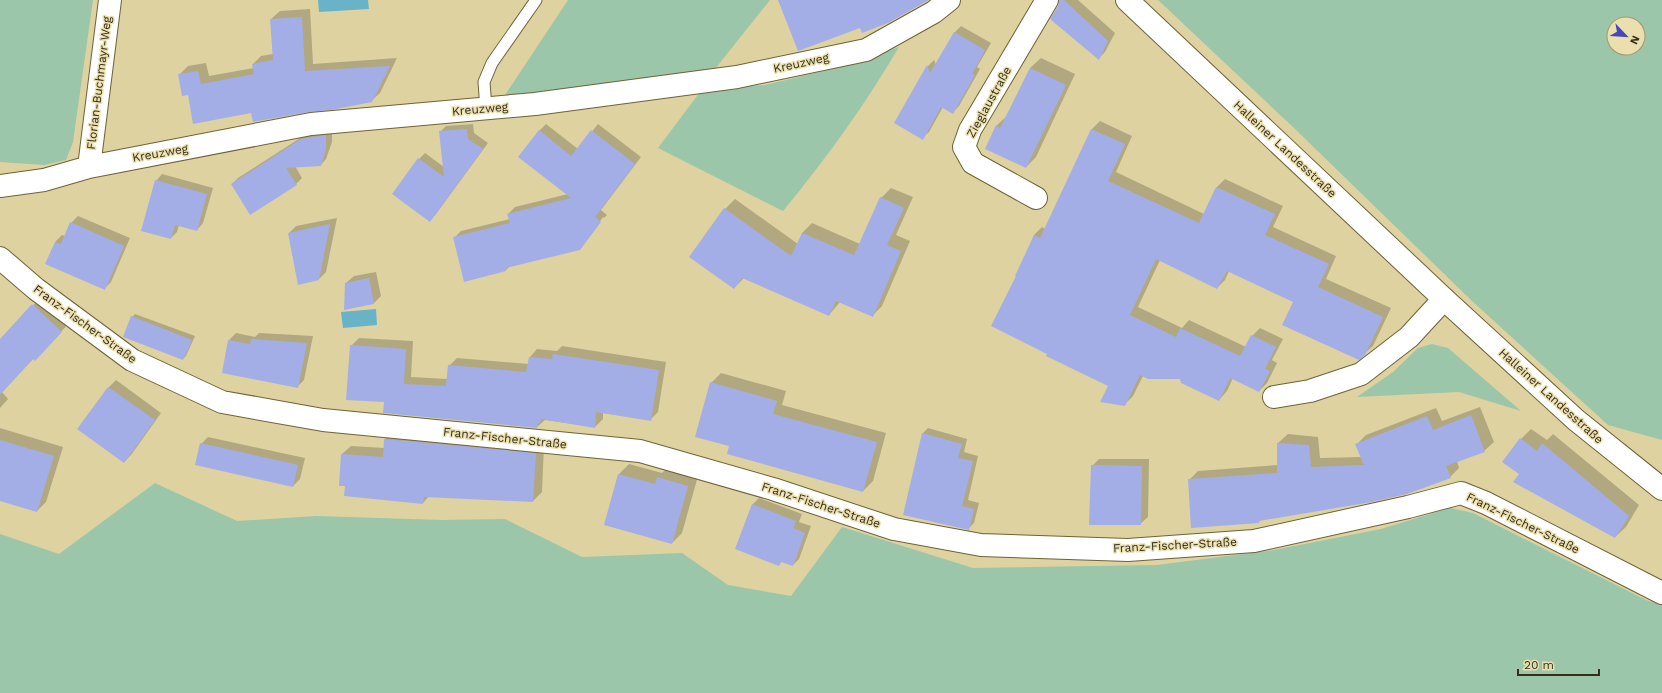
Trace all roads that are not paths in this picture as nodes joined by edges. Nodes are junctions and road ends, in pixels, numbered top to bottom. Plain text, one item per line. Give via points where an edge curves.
1 (110, 0) edge
2 (536, 0) edge
3 (949, 0) edge
4 (1047, 0) edge
5 (1127, 0) edge
6 (486, 109) junction
7 (89, 166) junction
8 (0, 186) edge
9 (1036, 198) dead end
10 (0, 258) edge
11 (1444, 299) junction
12 (1274, 397) dead end
13 (1662, 489) edge
14 (1662, 593) edge

1 - 7 street, Florian-Buchmayr-Weg
2 - 6 lane via 492,63 484,82
3 - 6 street, Kreuzweg via 934,12 866,50 737,77
4 - 9 street, Zieglaustraße via 970,130 964,147 973,163
5 - 11 street, Halleiner Landesstraße
6 - 7 street, Kreuzweg via 311,124
7 - 8 street, Kreuzweg via 44,180
10 - 14 street, Franz-Fischer-Straße via 36,289 132,360 222,402 322,420 640,451 773,488 894,529 981,545 1128,550 1254,541 1401,509 1461,493 1486,503
11 - 12 street via 1409,337 1361,374 1310,391
11 - 13 street, Halleiner Landesstraße via 1576,420

